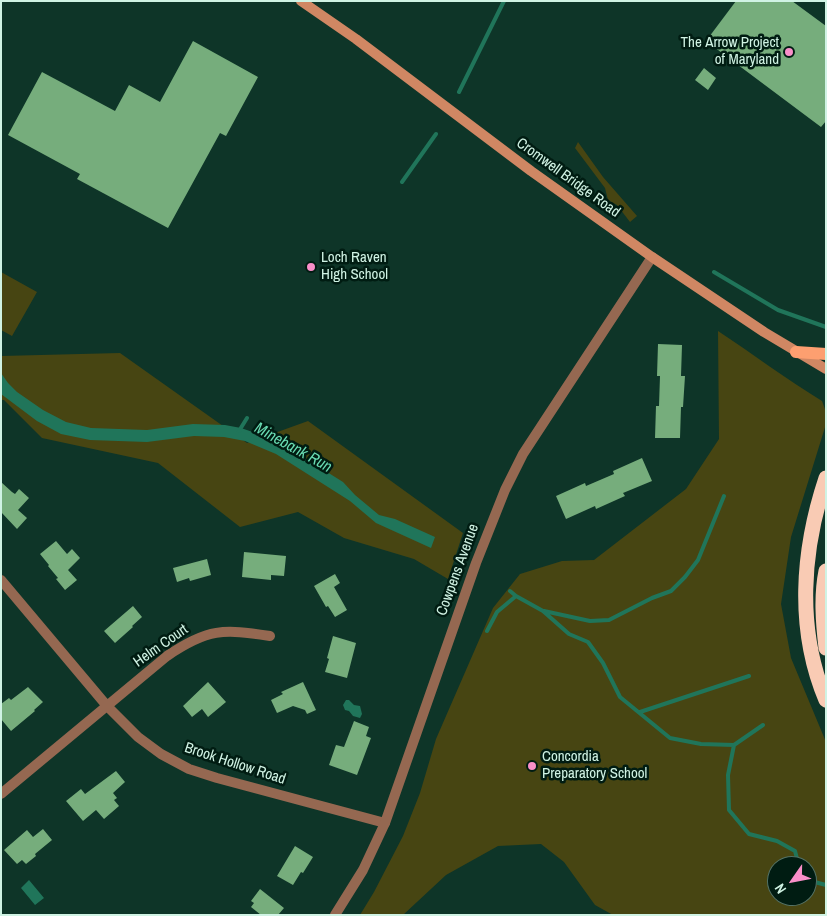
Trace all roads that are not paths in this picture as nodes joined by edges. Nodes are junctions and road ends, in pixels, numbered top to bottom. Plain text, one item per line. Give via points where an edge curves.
1 (301, 1) edge
2 (652, 257) junction
3 (796, 352) junction
4 (826, 354) edge
5 (826, 369) edge
6 (826, 478) edge
7 (826, 571) edge
8 (1, 580) edge
9 (270, 636) dead end
10 (826, 648) edge
11 (826, 700) edge
12 (107, 706) junction
13 (1, 794) edge
14 (385, 823) junction
15 (336, 915) edge

1 - 2 main road, Cromwell Bridge Road
2 - 3 main road, Cromwell Bridge Road
2 - 14 street, Cowpens Avenue via 523,454 505,490 476,563
3 - 4 main road
3 - 5 main road, Cromwell Bridge Road
6 - 11 highway via 808,553 806,600 812,661
7 - 10 highway via 823,625
8 - 12 street, Brook Hollow Road
9 - 12 street, Helm Court via 238,631 199,636 168,656
12 - 13 street, Helm Court
12 - 14 street, Brook Hollow Road via 138,737 189,769
14 - 15 street, Cowpens Avenue via 363,870

